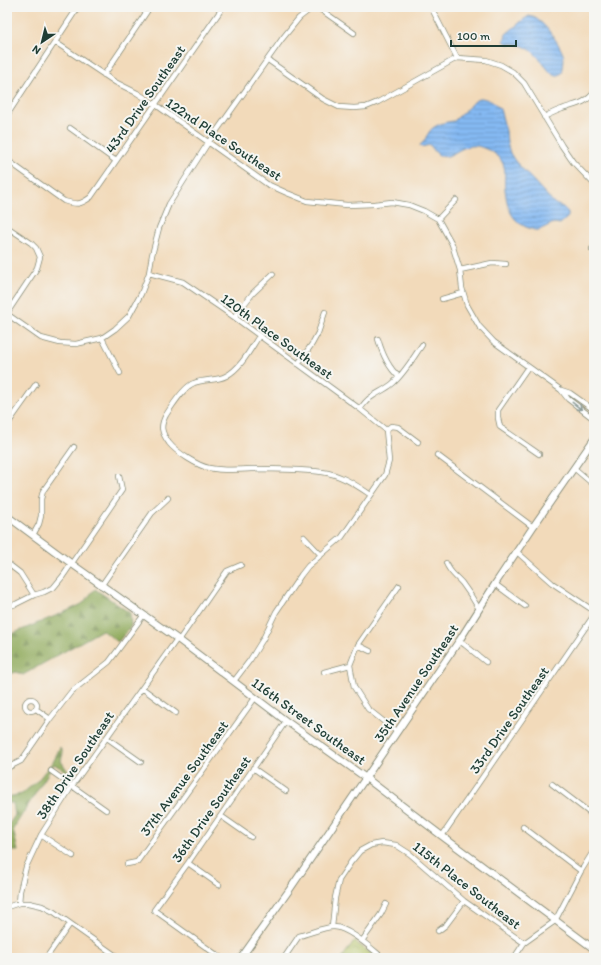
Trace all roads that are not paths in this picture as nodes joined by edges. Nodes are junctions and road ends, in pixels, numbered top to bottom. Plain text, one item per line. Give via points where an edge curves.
1 (78, 7) edge
2 (150, 7) edge
3 (223, 7) edge
4 (313, 7) edge
5 (317, 7) edge
6 (431, 7) edge
7 (354, 33) dead end
8 (54, 42) junction
9 (457, 58) junction
10 (268, 60) junction
11 (104, 75) junction
12 (594, 93) edge
13 (156, 105) junction
14 (7, 114) edge
15 (544, 117) junction
16 (70, 128) dead end
17 (208, 143) junction
18 (7, 160) edge
19 (116, 161) junction
20 (594, 184) edge
21 (456, 200) dead end
22 (438, 219) junction
23 (7, 227) edge
24 (506, 264) dead end
25 (460, 270) junction
26 (149, 273) junction
27 (274, 274) dead end
28 (463, 293) junction
29 (442, 299) dead end
30 (325, 312) dead end
31 (7, 314) edge
32 (234, 317) junction
33 (259, 336) junction
34 (102, 338) junction
35 (378, 339) dead end
36 (422, 345) dead end
37 (298, 364) junction
38 (528, 367) junction
39 (120, 373) dead end
40 (399, 377) junction
41 (36, 384) dead end
42 (561, 390) junction
43 (360, 409) junction
44 (594, 410) edge
45 (594, 419) edge
46 (7, 425) edge
47 (386, 430) junction
48 (594, 439) edge
49 (418, 442) dead end
50 (74, 447) dead end
51 (539, 454) dead end
52 (437, 455) dead end
53 (574, 468) junction
54 (119, 476) dead end
55 (594, 485) edge
56 (370, 495) junction
57 (168, 498) dead end
58 (7, 516) edge
59 (534, 527) junction
60 (33, 535) junction
61 (304, 537) dead end
62 (517, 552) junction
63 (321, 555) junction
64 (446, 563) dead end
65 (7, 564) edge
66 (72, 564) junction
67 (240, 565) dead end
68 (495, 584) junction
69 (101, 586) junction
70 (398, 586) dead end
71 (34, 596) junction
72 (525, 606) dead end
73 (7, 607) edge
74 (479, 609) junction
75 (594, 611) edge
76 (594, 615) edge
77 (143, 616) junction
78 (178, 640) junction
79 (459, 641) junction
80 (358, 645) junction
81 (370, 651) dead end
82 (486, 662) dead end
83 (350, 665) junction
84 (324, 672) dead end
85 (234, 681) junction
86 (142, 688) junction
87 (255, 698) junction
88 (36, 708) dead end
89 (176, 713) dead end
90 (50, 719) junction
91 (286, 721) junction
92 (397, 732) junction
93 (107, 738) junction
94 (141, 762) dead end
95 (7, 768) edge
96 (253, 768) junction
97 (51, 771) dead end
98 (366, 778) junction
99 (552, 784) dead end
100 (72, 786) junction
101 (286, 791) dead end
102 (106, 810) dead end
103 (221, 816) junction
104 (594, 816) edge
105 (523, 827) dead end
106 (41, 834) junction
107 (442, 836) junction
108 (251, 837) dead end
109 (594, 850) edge
110 (73, 856) dead end
111 (188, 863) junction
112 (127, 864) dead end
113 (581, 871) junction
114 (219, 885) dead end
115 (464, 901) junction
116 (19, 903) junction
117 (386, 904) dead end
118 (7, 907) edge
119 (555, 920) junction
120 (70, 924) junction
121 (332, 927) junction
122 (438, 931) dead end
123 (362, 941) junction
124 (524, 943) junction
125 (594, 949) edge
126 (46, 958) edge
127 (119, 958) edge
128 (221, 958) edge
129 (241, 958) edge
130 (285, 958) edge
131 (383, 958) edge
132 (514, 958) edge

1 - 8 street
2 - 11 street
3 - 13 street, 43rd Drive Southeast
4 - 10 street via 299,18 282,38
5 - 7 street
6 - 9 street
8 - 11 street, 122nd Place Southeast
8 - 14 street
9 - 10 street via 378,102 354,108 339,107 323,99
9 - 15 street via 486,60 513,72 524,83
10 - 17 street
11 - 13 street, 122nd Place Southeast
12 - 15 street via 584,102
13 - 17 street, 122nd Place Southeast
13 - 19 street, 43rd Drive Southeast
15 - 20 street via 573,162
16 - 19 street
17 - 22 street, 122nd Place Southeast via 267,184 307,201 347,205 392,202 409,205
17 - 26 street via 168,204 159,228
18 - 19 street, 43rd Drive Southeast via 64,201 75,204 91,197
21 - 22 street
22 - 25 street via 452,244
23 - 31 street via 36,248 40,257 37,268
24 - 25 street via 492,262
25 - 28 street
26 - 32 street, 120th Place Southeast via 183,282
26 - 34 street via 142,294 128,316 116,329
27 - 32 street via 253,293
28 - 29 street
28 - 38 street via 479,326 494,342
30 - 37 street via 318,333
31 - 34 street via 41,338 60,343 76,344
32 - 33 street, 120th Place Southeast
33 - 37 street, 120th Place Southeast
33 - 56 street via 235,370 225,377 193,383 185,390 166,414 162,426 164,437 171,446 192,461 208,468 228,471 281,469 335,474
34 - 39 street
35 - 40 street via 384,357
36 - 40 street
37 - 43 street, 120th Place Southeast
38 - 42 street
38 - 51 street via 498,410 498,418 500,427
40 - 43 street via 366,401
41 - 46 street
42 - 44 street via 570,393
42 -> 45 street via 568,399
43 - 47 street, 120th Place Southeast
47 - 49 street via 391,426 398,427
47 - 56 street via 389,461 385,475
48 - 53 street, 35th Avenue Southeast
50 - 60 street via 43,490 41,516
52 - 59 street
53 - 55 street
53 - 59 street, 35th Avenue Southeast
54 - 66 street via 122,490
56 - 63 street via 342,537
57 - 69 street via 152,513
58 - 60 street, 116th Street Southeast
59 - 62 street, 35th Avenue Southeast
60 - 66 street, 116th Street Southeast
61 - 63 street
62 - 68 street, 35th Avenue Southeast
62 - 75 street via 552,583
63 - 85 street via 308,566 288,594 250,660
64 - 74 street via 449,571 458,578
65 - 71 street via 20,573
66 - 69 street, 116th Street Southeast
66 - 71 street via 54,587
67 - 78 street, 38th Drive Southeast via 227,571
68 - 72 street
68 - 74 street, 35th Avenue Southeast
69 - 77 street, 116th Street Southeast
70 - 80 street
71 - 73 street
74 - 79 street, 35th Avenue Southeast
76 - 107 street, 33rd Drive Southeast
77 - 78 street, 116th Street Southeast
77 - 90 street via 109,662 71,692
78 - 85 street, 116th Street Southeast
78 - 86 street, 38th Drive Southeast
79 - 82 street
79 - 92 street, 35th Avenue Southeast
80 - 81 street
80 - 83 street
83 - 84 street
83 - 92 street via 354,687 368,709
85 - 87 street, 116th Street Southeast
86 - 89 street
86 - 93 street, 38th Drive Southeast
87 - 91 street, 116th Street Southeast
87 - 112 street, 37th Avenue Southeast via 137,862
88 - 90 street
90 - 95 street via 21,761
91 - 96 street, 36th Drive Southeast
91 - 98 street, 116th Street Southeast
92 - 98 street, 35th Avenue Southeast
93 - 94 street
93 - 100 street, 38th Drive Southeast
96 - 101 street
96 - 103 street, 36th Drive Southeast
97 - 100 street
98 - 107 street, 116th Street Southeast
98 - 129 street, 35th Avenue Southeast
99 - 104 street
100 - 102 street
100 - 106 street, 38th Drive Southeast
103 - 108 street
103 - 111 street, 36th Drive Southeast
105 - 113 street
106 - 110 street
106 - 116 street, 38th Drive Southeast via 26,867
107 - 119 street, 116th Street Southeast
109 - 113 street
111 - 114 street
111 - 128 street, 36th Drive Southeast via 154,910
113 - 119 street
115 - 121 street, 115th Place Southeast via 410,854 396,845 382,843 360,851 339,880
115 - 122 street via 446,925
115 - 124 street, 115th Place Southeast
116 - 118 street
116 - 120 street via 42,906
117 - 123 street
119 - 124 street
119 - 125 street, 116th Street Southeast
120 - 126 street
120 - 127 street
121 - 123 street via 350,932
121 - 130 street via 299,936
123 - 131 street
124 - 132 street

